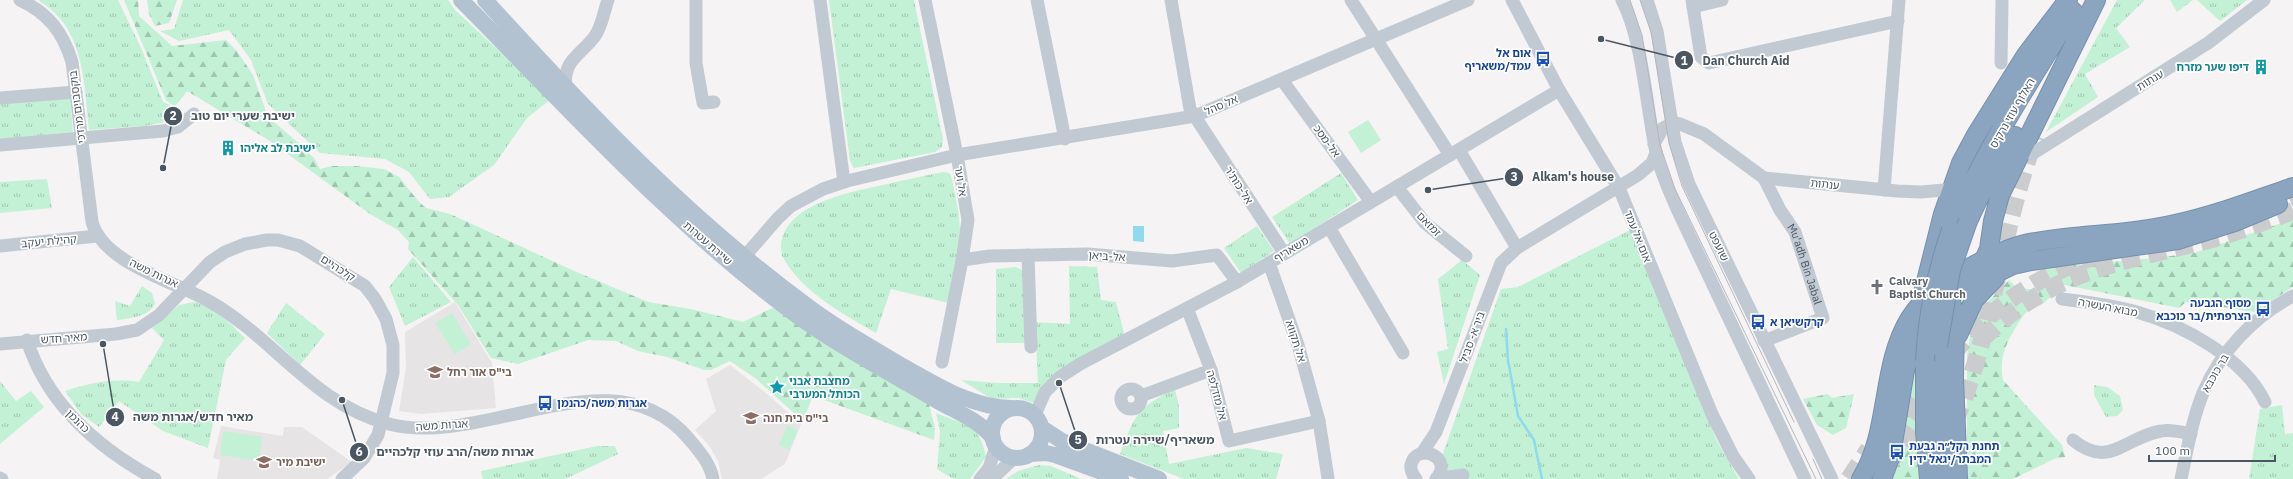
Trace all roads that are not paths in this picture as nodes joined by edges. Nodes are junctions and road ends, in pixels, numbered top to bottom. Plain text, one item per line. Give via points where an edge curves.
1 (20, 0) edge
2 (461, 0) edge
3 (485, 0) edge
4 (608, 0) edge
5 (696, 0) edge
6 (820, 0) edge
7 (925, 0) edge
8 (1037, 0) edge
9 (1172, 0) edge
10 (1351, 0) edge
11 (1468, 0) edge
12 (1512, 0) edge
13 (1622, 0) edge
14 (1647, 0) edge
15 (1722, 0) edge
16 (1899, 0) edge
17 (2002, 0) edge
18 (2068, 0) edge
19 (2079, 0) edge
20 (2092, 0) edge
21 (2096, 0) edge
22 (2264, 0) edge
23 (1693, 3) edge
24 (1898, 21) junction
25 (1376, 38) junction
26 (577, 54) junction
27 (2001, 63) dead end
28 (545, 65) junction
29 (1282, 80) junction
30 (566, 88) junction
31 (1559, 90) junction
32 (76, 92) junction
33 (0, 98) edge
34 (714, 102) dead end
35 (1650, 113) junction
36 (194, 114) dead end
37 (1195, 116) junction
38 (1670, 128) junction
39 (81, 138) junction
40 (1065, 139) junction
41 (0, 145) edge
42 (1655, 148) junction
43 (1455, 152) junction
44 (2032, 154) dead end
45 (957, 156) junction
46 (1638, 175) junction
47 (1664, 177) junction
48 (1764, 178) junction
49 (844, 182) junction
50 (1397, 187) junction
51 (2293, 187) edge
52 (1619, 188) junction
53 (1884, 190) junction
54 (1944, 190) dead end
55 (2293, 198) edge
56 (1371, 202) junction
57 (1329, 227) junction
58 (97, 236) junction
59 (0, 246) edge
60 (1517, 248) junction
61 (1284, 254) junction
62 (1028, 255) junction
63 (745, 256) junction
64 (1466, 256) dead end
65 (962, 260) junction
66 (1984, 260) junction
67 (1268, 263) junction
68 (2013, 265) junction
69 (1237, 282) junction
70 (184, 288) junction
71 (1943, 294) junction
72 (2293, 296) edge
73 (2062, 299) dead end
74 (1920, 306) junction
75 (1187, 308) junction
76 (27, 340) junction
77 (1764, 341) junction
78 (0, 344) edge
79 (1946, 344) junction
80 (1031, 346) dead end
81 (1403, 353) dead end
82 (2224, 355) junction
83 (942, 362) dead end
84 (1210, 370) junction
85 (1141, 396) dead end
86 (2265, 402) dead end
87 (1011, 408) junction
88 (1319, 421) junction
89 (382, 422) junction
90 (1039, 422) junction
91 (1436, 432) junction
92 (2191, 434) junction
93 (2073, 440) dead end
94 (994, 442) junction
95 (1422, 453) junction
96 (1030, 454) junction
97 (1014, 458) junction
98 (1438, 459) junction
99 (1411, 476) edge
100 (1328, 478) dead end
101 (1954, 478) edge
102 (155, 479) edge
103 (342, 479) edge
104 (713, 479) edge
105 (980, 479) edge
106 (992, 479) edge
107 (1121, 479) edge
108 (1159, 479) edge
109 (1436, 479) edge
110 (1749, 479) edge
111 (1805, 479) edge
112 (1832, 479) edge
113 (1861, 479) edge
114 (1882, 479) edge
115 (1928, 479) edge
116 (2181, 479) edge

1 - 32 street, בוקסבוים מרדכי via 41,11 51,20 64,40 72,62
2 - 94 main road, שיירת עטרות via 635,178 725,260 800,317 976,421 985,428
3 - 28 main road, שיירת עטרות
4 - 26 street via 596,34
5 - 34 street via 696,63 703,103
6 - 49 street
7 - 45 street, אל וער
8 - 40 street
9 - 37 street, אל-כות'ר via 1187,101
10 - 25 street
11 - 25 street, אל סהל
12 - 31 street, אום אל עמד
13 - 35 street, שועפט via 1635,38
14 - 38 street, שועפט via 1657,31
15 - 23 street
16 - 24 street
17 - 27 street
18 - 74 highway via 2026,55 1961,162 1943,214
19 - 115 highway, האלוף עוזי נרקיס, bridge via 1967,193 1937,272 1930,305 1925,361
20 - 79 highway, האלוף עוזי נרקיס, bridge via 1968,221 1951,270
21 - 66 highway via 2000,195 1989,249
22 - 44 street, ענתות via 2208,43
23 - 24 street via 1700,57 1710,63
24 - 53 street
25 - 29 street, אל סהל
25 - 43 street
26 - 28 street via 561,64
26 - 30 street via 565,71
28 - 30 main road, שיירת עטרות
29 - 37 street, אל סהל
29 - 56 street, אל-מסכ
30 - 63 main road, שיירת עטרות via 638,162
31 - 43 street, משאריף
31 - 52 street, אום אל עמד
32 - 33 street
32 - 39 street, בוקסבוים מרדכי
35 - 38 street via 1654,121
35 - 42 street, שועפט
36 - 39 street via 171,129
37 - 40 street, אל סהל
37 - 61 street, אל-כות'ר
38 - 42 street
38 - 48 street via 1717,143
38 - 77 street, שועפט via 1696,200
39 - 41 street
39 - 58 street, בוקסבוים מרדכי via 90,212
40 - 45 street, אל סהל
42 - 46 street, ביר א- סביל via 1652,163
42 - 47 street, שועפט
43 - 50 street, משאריף
43 - 60 street
45 - 49 street, אל סהל
45 - 65 street, אל וער via 968,220
46 - 47 street via 1652,173
46 - 52 street, ביר א- סביל
47 - 111 street, שועפט
48 - 53 street, ענתות
48 - 77 street, Mu'adh Bin Jabal via 1780,210 1795,232 1823,318
49 - 63 street, אל סהל via 811,195 792,206
50 - 56 street, משאריף
50 - 64 street, זמזאם via 1425,223
51 - 66 highway via 2189,222 2026,244
52 - 60 street, ביר א- סביל
52 - 110 street, אום אל עמד via 1712,414 1733,456
53 - 54 street, ענתות
55 - 68 highway via 2235,222 2178,240 2061,255
56 - 57 street, משאריף
57 - 61 street, משאריף
57 - 81 street
58 - 59 street, קהילת יעקב
58 - 70 street, אגרות משה via 124,259
60 - 91 street, ביר א- סביל via 1500,263 1495,272
61 - 67 street, משאריף
62 - 65 street, אל-ביאן
62 - 69 street, אל-ביאן via 1086,254 1172,261 1217,255
62 - 80 street
63 - 87 main road, שיירת עטרות via 810,308 855,338 939,386 983,406
65 - 83 street, אל וער
66 - 71 highway via 1953,276
67 - 69 street, משאריף
67 - 88 street, אל תקווא via 1298,345
68 - 71 highway
68 - 79 highway via 1991,281 1974,300
69 - 75 street, משאריף
70 - 76 street, מאיר חדש via 159,315 137,330 116,334
70 - 89 street, אגרות משה via 238,320 320,391 350,409
70 - 89 street, קלכהיים via 216,257 245,244 267,240 300,246 354,278 365,286 380,307 394,346 393,373
71 - 74 highway
71 - 79 highway via 1955,317
71 - 114 highway via 1911,352 1905,370 1891,455
72 - 82 street, בר כוכבא via 2258,319
73 - 82 street, מבוא העשרה via 2137,312 2198,339
74 - 113 highway via 1902,333 1895,350 1874,449
75 - 84 street, אל מזדלפה
75 - 90 street, משאריף via 1060,377 1045,392
76 - 78 street, מאיר חדש
76 - 102 street, כהנמן via 45,383 62,407 118,456
77 - 112 street, שועפט
79 - 101 highway via 1937,385
82 - 86 street, מבוא העשרה via 2246,373
82 - 92 street, בר כוכבא via 2203,393
84 - 85 street
84 - 88 street, אל מזדלפה via 1229,440
87 - 90 main road via 1024,409
87 - 94 main road via 1004,411 994,423
88 - 100 street, אל תקווא
89 - 103 street via 373,445 364,458
89 - 104 street, אגרות משה via 402,427 438,428 576,403 608,400 630,402 660,413 675,425 706,461
90 - 96 main road via 1040,443
90 - 108 main road via 1062,440
91 - 95 street, ביר א- סביל
91 - 98 street, ביר א- סביל
92 - 93 street via 2160,431 2103,453 2085,450
92 - 116 street, בר כוכבא
94 - 97 main road via 1001,452
94 - 105 street via 992,460
95 - 98 street
95 - 99 street, ביר א- סביל via 1413,460
96 - 97 main road
96 - 107 main road via 1055,455
97 - 106 street
98 - 109 street, ביר א- סביל via 1440,471
98 - 109 street via 1449,468 1464,474

